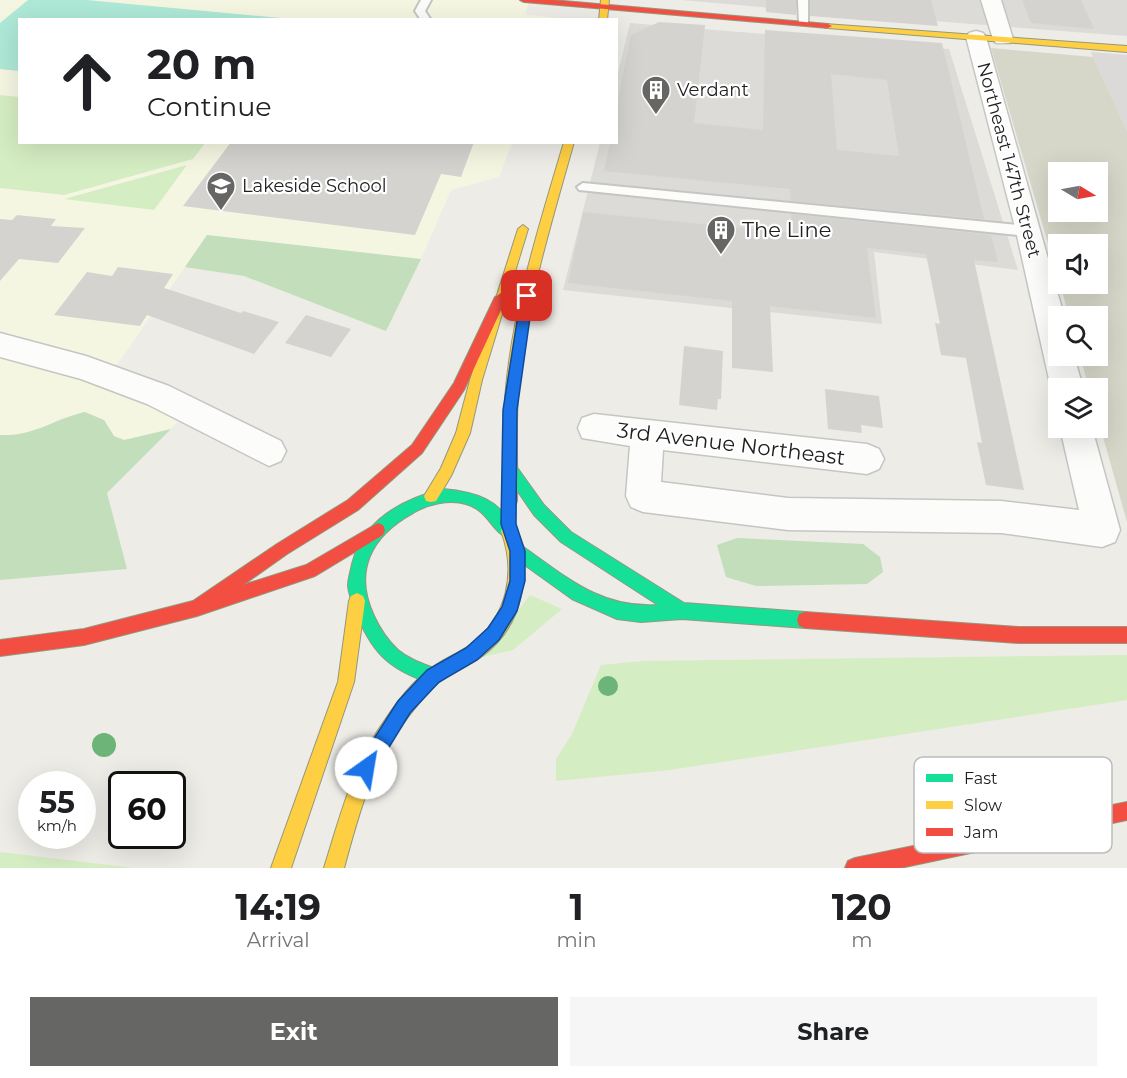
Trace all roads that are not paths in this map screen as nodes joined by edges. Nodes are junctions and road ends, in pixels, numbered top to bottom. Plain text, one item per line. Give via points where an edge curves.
1 (426, 0) edge
2 (524, 0) edge
3 (803, 0) edge
4 (991, 0) edge
5 (604, 9) edge
6 (425, 18) edge
7 (804, 23) junction
8 (976, 37) junction
9 (1003, 39) junction
10 (1127, 49) edge
11 (568, 144) edge
12 (583, 187) dead end
13 (526, 220) dead end
14 (1029, 231) junction
15 (501, 297) junction
16 (0, 345) edge
17 (1065, 378) edge
18 (594, 428) dead end
19 (647, 435) junction
20 (1079, 438) edge
21 (269, 451) dead end
22 (867, 459) dead end
23 (511, 470) junction
24 (431, 496) junction
25 (508, 524) junction
26 (378, 530) junction
27 (517, 551) junction
28 (357, 593) junction
29 (197, 608) junction
30 (682, 611) junction
31 (1127, 635) edge
32 (0, 648) edge
33 (433, 676) junction
34 (1127, 812) edge
35 (1112, 815) edge
36 (928, 853) edge
37 (281, 868) edge
38 (334, 868) edge
39 (855, 868) edge

1 - 6 lane via 420,10
2 - 5 main road
3 - 7 lane
4 - 9 street
5 - 7 main road
7 - 8 main road
8 - 9 main road
8 - 14 street, Northeast 147th Street
9 - 10 main road
11 - 23 main road via 527,296 510,410
12 - 14 lane
13 - 15 main road
14 - 17 street, Northeast 147th Street
15 - 24 main road via 463,434
15 - 29 main road via 459,386 417,449 353,505
16 - 21 street via 86,368 158,395
18 - 19 street, 3rd Avenue Northeast
19 - 20 street via 643,496 788,514 1001,517 1102,530
19 - 22 street, 3rd Avenue Northeast
23 - 25 main road
23 - 30 main road via 539,510 566,537
24 - 25 main road via 473,495 492,505
24 - 26 main road
25 - 27 main road
26 - 28 main road via 363,554 356,577
26 - 29 main road via 310,571
27 - 30 main road via 556,580 617,611
27 - 33 main road via 517,581 504,619 472,654
28 - 33 main road via 370,630 386,652 406,668
28 - 37 main road via 346,682
29 - 32 main road via 84,637
30 - 31 main road via 1018,634
33 - 38 main road via 404,707 366,768
34 - 35 main road
36 - 39 main road

